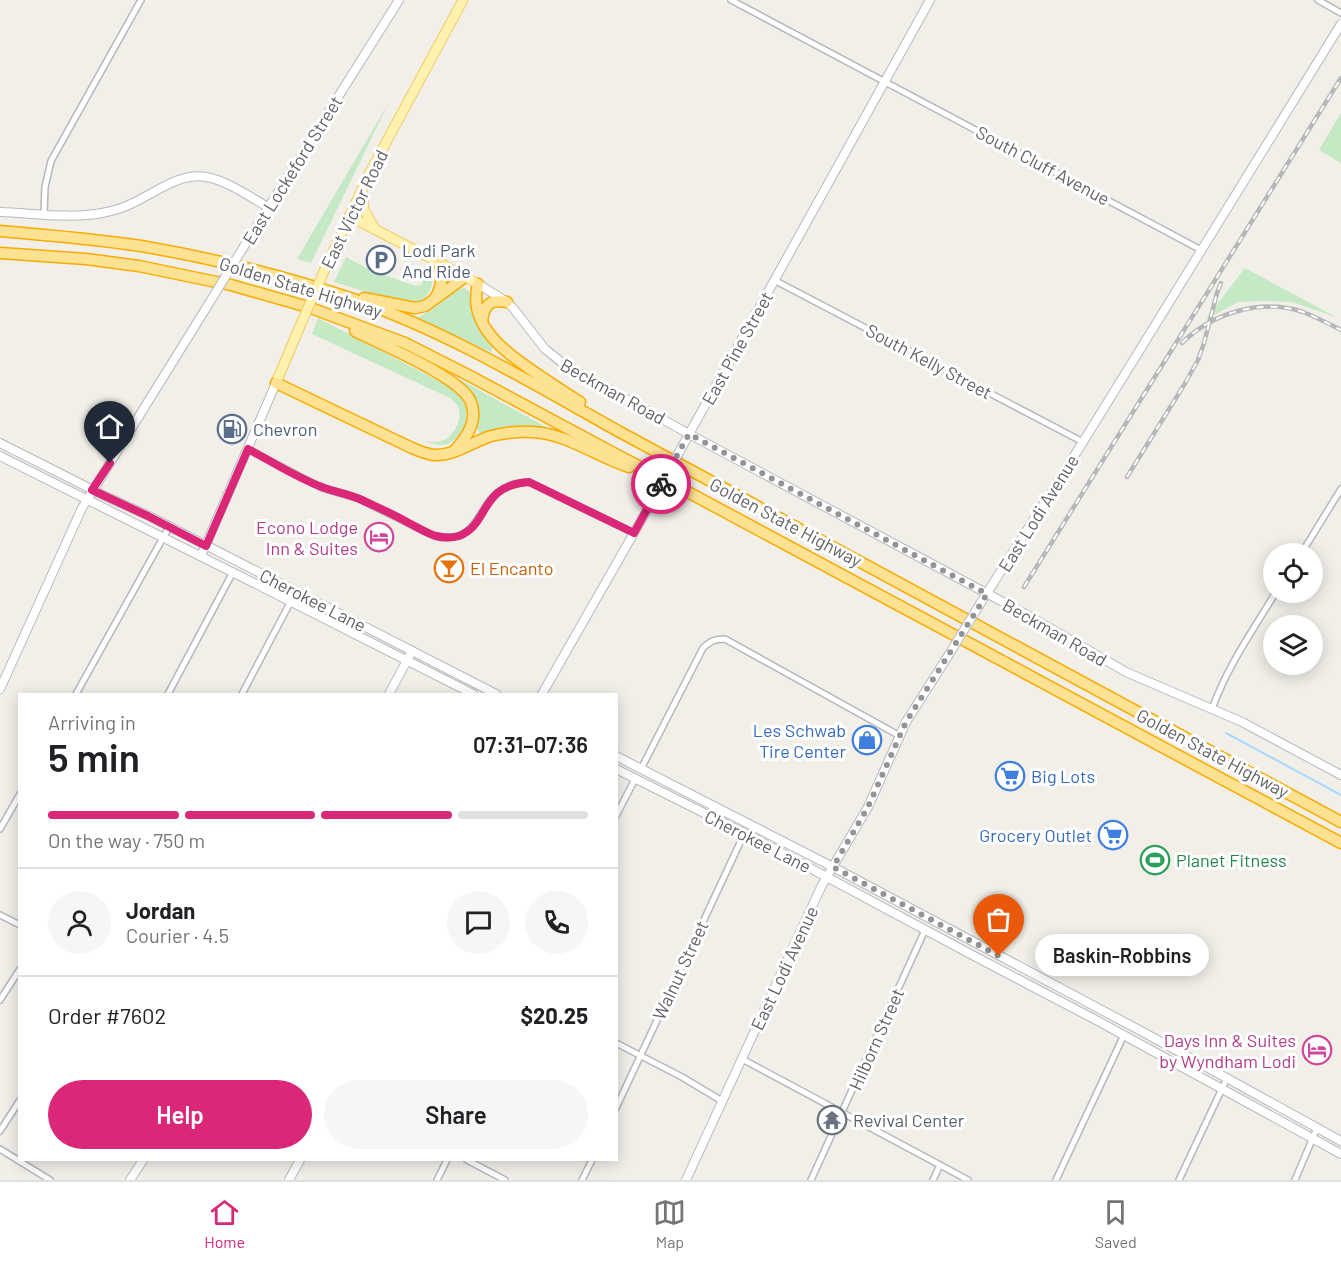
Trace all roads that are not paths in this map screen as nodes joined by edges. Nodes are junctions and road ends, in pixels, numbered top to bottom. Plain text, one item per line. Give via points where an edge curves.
1 (141, 0) edge
2 (399, 0) edge
3 (464, 0) edge
4 (731, 0) edge
5 (930, 0) edge
6 (1318, 0) edge
7 (1341, 13) edge
8 (1341, 24) edge
9 (884, 82) junction
10 (362, 190) junction
11 (268, 207) junction
12 (0, 212) edge
13 (44, 214) junction
14 (349, 216) junction
15 (375, 229) junction
16 (0, 231) edge
17 (1202, 250) junction
18 (0, 253) edge
19 (440, 263) junction
20 (465, 277) junction
21 (774, 280) junction
22 (478, 284) junction
23 (308, 286) junction
24 (431, 302) junction
25 (507, 302) junction
26 (320, 312) junction
27 (482, 320) junction
28 (276, 382) junction
29 (618, 431) junction
30 (689, 434) junction
31 (1083, 442) junction
32 (0, 443) edge
33 (248, 449) junction
34 (455, 450) junction
35 (0, 456) edge
36 (658, 476) junction
37 (1341, 489) edge
38 (92, 490) junction
39 (86, 500) junction
40 (169, 527) junction
41 (634, 533) junction
42 (164, 538) junction
43 (1308, 543) edge
44 (206, 546) junction
45 (201, 556) junction
46 (233, 572) junction
47 (987, 594) junction
48 (291, 602) junction
49 (1269, 603) edge
50 (412, 651) junction
51 (406, 661) junction
52 (0, 689) edge
53 (77, 693) edge
54 (169, 693) edge
55 (243, 693) edge
56 (390, 693) edge
57 (471, 693) edge
58 (494, 693) edge
59 (543, 693) edge
60 (1212, 709) junction
61 (900, 736) junction
62 (618, 757) edge
63 (641, 769) junction
64 (618, 770) edge
65 (1341, 775) edge
66 (635, 779) junction
67 (18, 798) edge
68 (618, 812) edge
69 (1341, 822) edge
70 (0, 829) edge
71 (745, 832) junction
72 (1341, 843) edge
73 (833, 867) junction
74 (827, 876) junction
75 (0, 915) edge
76 (18, 924) edge
77 (926, 930) junction
78 (18, 972) edge
79 (0, 1000) edge
80 (1124, 1035) junction
81 (618, 1044) edge
82 (641, 1055) junction
83 (742, 1059) junction
84 (1227, 1078) junction
85 (1221, 1089) junction
86 (722, 1101) junction
87 (18, 1103) edge
88 (618, 1104) edge
89 (843, 1112) junction
90 (1317, 1128) junction
91 (0, 1131) edge
92 (1313, 1138) junction
93 (1341, 1141) edge
94 (0, 1149) edge
95 (1341, 1154) edge
96 (18, 1160) edge
97 (19, 1161) edge
98 (142, 1161) edge
99 (299, 1161) edge
100 (446, 1161) edge
101 (469, 1161) edge
102 (592, 1161) edge
103 (940, 1165) junction
104 (50, 1180) edge
105 (130, 1180) edge
106 (289, 1180) edge
107 (437, 1180) edge
108 (505, 1180) edge
109 (582, 1180) edge
110 (686, 1180) edge
111 (811, 1180) edge
112 (933, 1180) edge
113 (968, 1180) edge
114 (1056, 1180) edge
115 (1179, 1180) edge
116 (1295, 1180) edge

1 - 13 street via 51,161
2 - 11 street, East Lockeford Street
3 - 10 main road, East Victor Road
4 - 9 street, South Cluff Avenue
5 - 9 street, East Pine Street
6 - 7 street
8 - 17 street, East Lodi Avenue
9 - 17 street, South Cluff Avenue
9 - 21 street, East Pine Street
10 - 14 main road, East Victor Road
10 - 15 main road via 364,210
11 - 13 street via 205,176 175,182 102,213
11 - 38 street, East Lockeford Street, bridge
12 - 13 street
14 - 15 main road, Beckman Road
14 - 28 main road, East Victor Road, bridge
15 - 19 main road, Beckman Road
16 - 23 highway, Golden State Highway via 141,247 224,263
17 - 31 street, East Lodi Avenue
18 - 26 highway, Golden State Highway via 139,266 231,285
19 - 20 main road, Beckman Road
19 - 24 highway via 441,287
20 - 22 main road, Beckman Road
20 - 24 highway
21 - 30 street, East Pine Street
21 - 31 street, South Kelly Street
22 - 25 street, Beckman Road
22 - 27 highway via 477,308
23 - 24 highway via 404,307
23 - 29 highway, Golden State Highway via 409,321 515,373
25 - 27 highway via 488,304
25 - 30 street, Beckman Road via 555,358
26 - 34 highway via 417,362 463,391 472,405 472,424
26 - 36 highway, Golden State Highway via 405,343
27 - 29 highway via 497,344 512,357
28 - 33 street, East Victor Road
28 - 34 highway via 422,452 440,455
29 - 69 highway, Golden State Highway
30 - 41 street, East Pine Street, bridge
30 - 47 street, Beckman Road
31 - 47 street, East Lodi Avenue
32 - 38 street, Cherokee Lane
33 - 41 street via 322,488 359,499 434,536 456,537 465,533 499,490 529,482
33 - 44 street, East Victor Road
34 - 36 highway via 497,435 539,432
35 - 39 street, Cherokee Lane
36 - 72 highway, Golden State Highway
37 - 43 street
38 - 39 street, East Lockeford Street
38 - 40 street, Cherokee Lane
39 - 42 street, Cherokee Lane
39 - 52 street, East Lockeford Street
40 - 42 street
40 - 44 street, Cherokee Lane
41 - 59 street, East Pine Street
42 - 45 street, Cherokee Lane
42 - 53 street
44 - 45 street, East Victor Road
44 - 50 street, Cherokee Lane
45 - 46 street, Cherokee Lane
46 - 48 street, Cherokee Lane
46 - 54 street
47 - 60 street, Beckman Road via 1126,672
47 - 61 street, East Lodi Avenue, bridge
48 - 51 street, Cherokee Lane
48 - 55 street
49 - 60 street via 1221,683
50 - 51 street
50 - 58 street, Cherokee Lane
51 - 56 street
51 - 57 street, Cherokee Lane
60 - 65 street, Beckman Road
61 - 63 street via 725,639 716,639 703,648
61 - 73 street, East Lodi Avenue via 868,807
62 - 63 street, Cherokee Lane
63 - 73 street, Cherokee Lane
64 - 66 street, Cherokee Lane
66 - 68 street
66 - 71 street, Cherokee Lane
67 - 70 street
71 - 74 street, Cherokee Lane
71 - 82 street, Walnut Street
73 - 74 street, East Lodi Avenue
73 - 84 street, Cherokee Lane
74 - 77 street, Cherokee Lane
74 - 83 street, East Lodi Avenue
75 - 76 street
77 - 80 street, Cherokee Lane
77 - 89 street, Hilborn Street
78 - 79 street
80 - 85 street, Cherokee Lane
80 - 114 street
81 - 82 street
82 - 86 street
82 - 88 street, Walnut Street
83 - 86 street, East Lodi Avenue
83 - 89 street
84 - 85 street
84 - 90 street, Cherokee Lane
85 - 92 street, Cherokee Lane
85 - 115 street
86 - 110 street, East Lodi Avenue
87 - 91 street
89 - 103 street
89 - 111 street, Hilborn Street
90 - 92 street
90 - 93 street, Cherokee Lane
92 - 95 street, Cherokee Lane
92 - 116 street
94 - 96 street
97 - 104 street
98 - 105 street
99 - 106 street
100 - 107 street
101 - 108 street
102 - 109 street
103 - 112 street
103 - 113 street

